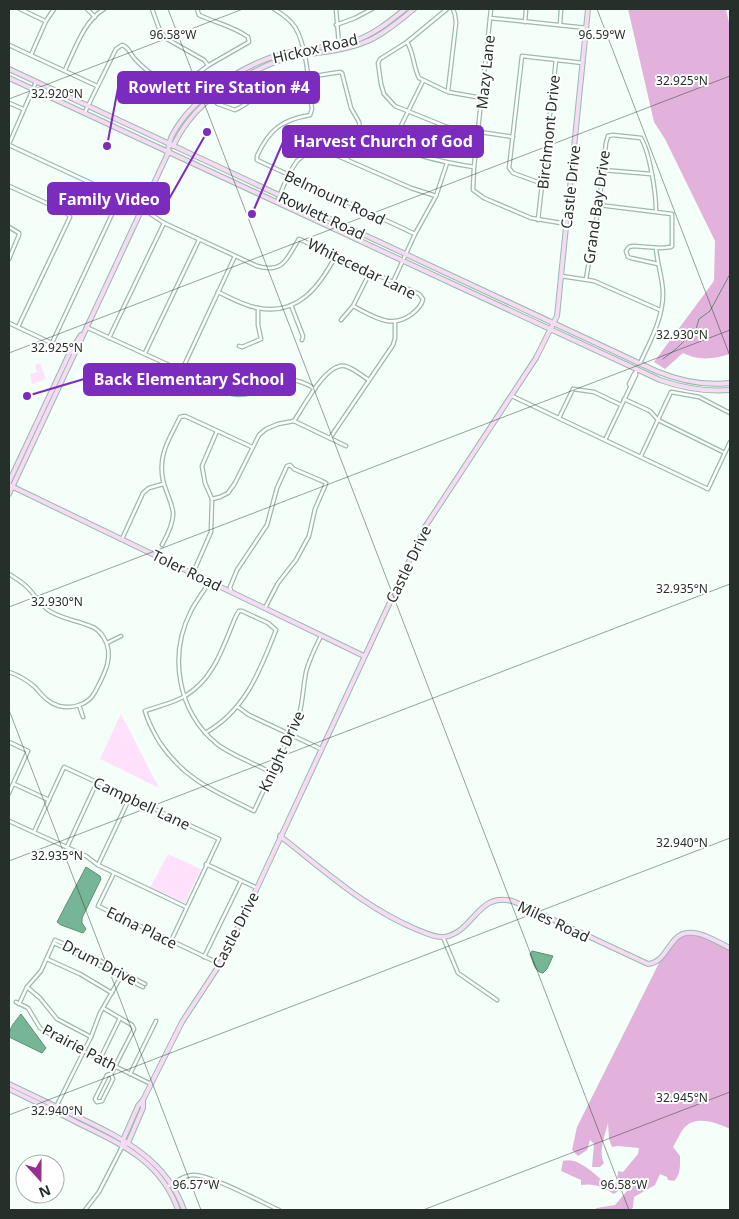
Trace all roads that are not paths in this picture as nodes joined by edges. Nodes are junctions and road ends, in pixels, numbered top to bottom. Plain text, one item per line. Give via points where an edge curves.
1 (20, 9) edge
2 (54, 9) edge
3 (87, 9) edge
4 (104, 9) edge
5 (152, 9) edge
6 (197, 9) edge
7 (274, 9) edge
8 (336, 9) edge
9 (372, 9) edge
10 (405, 9) edge
11 (414, 9) edge
12 (446, 9) edge
13 (453, 9) edge
14 (491, 9) edge
15 (526, 9) edge
16 (561, 9) edge
17 (588, 9) edge
18 (94, 17) junction
19 (490, 18) junction
20 (46, 21) junction
21 (526, 22) junction
22 (336, 24) junction
23 (560, 25) junction
24 (587, 28) junction
25 (407, 42) junction
26 (9, 44) edge
27 (339, 45) junction
28 (303, 49) junction
29 (31, 55) junction
30 (304, 55) junction
31 (556, 60) junction
32 (583, 63) junction
33 (209, 65) junction
34 (9, 69) edge
35 (65, 70) junction
36 (307, 77) junction
37 (9, 78) edge
38 (423, 81) junction
39 (36, 82) junction
40 (97, 86) junction
41 (33, 89) junction
42 (448, 92) junction
43 (210, 97) junction
44 (482, 98) junction
45 (9, 103) edge
46 (88, 106) junction
47 (24, 110) junction
48 (85, 112) junction
49 (408, 112) junction
50 (185, 115) junction
51 (189, 119) junction
52 (478, 132) junction
53 (513, 137) junction
54 (9, 144) edge
55 (168, 144) junction
56 (173, 146) junction
57 (168, 152) junction
58 (346, 159) junction
59 (447, 163) junction
60 (474, 167) junction
61 (603, 170) junction
62 (288, 174) junction
63 (651, 174) junction
64 (543, 184) junction
65 (9, 186) edge
66 (280, 195) junction
67 (436, 196) junction
68 (120, 197) junction
69 (277, 202) junction
70 (599, 205) junction
71 (142, 208) junction
72 (656, 211) junction
73 (538, 220) junction
74 (164, 223) junction
75 (567, 224) junction
76 (9, 227) edge
77 (415, 234) junction
78 (199, 240) junction
79 (656, 248) junction
80 (336, 255) junction
81 (406, 255) junction
82 (235, 256) junction
83 (9, 259) edge
84 (403, 260) junction
85 (658, 264) junction
86 (370, 272) junction
87 (561, 276) junction
88 (586, 279) junction
89 (463, 280) junction
90 (392, 282) junction
91 (460, 286) junction
92 (218, 292) junction
93 (291, 304) junction
94 (353, 306) junction
95 (258, 308) junction
96 (660, 310) junction
97 (340, 320) dead end
98 (395, 322) junction
99 (9, 323) edge
100 (554, 324) junction
101 (86, 327) junction
102 (18, 328) junction
103 (552, 329) junction
104 (109, 338) junction
105 (302, 340) dead end
106 (52, 343) junction
107 (239, 346) dead end
108 (70, 352) junction
109 (145, 353) junction
110 (75, 354) junction
111 (614, 358) junction
112 (640, 363) junction
113 (182, 370) junction
114 (637, 371) junction
115 (368, 380) junction
116 (730, 383) edge
117 (55, 384) junction
118 (315, 389) junction
119 (730, 390) edge
120 (511, 395) junction
121 (624, 399) junction
122 (621, 405) junction
123 (730, 413) edge
124 (46, 414) junction
125 (559, 418) junction
126 (41, 420) junction
127 (658, 420) junction
128 (294, 421) junction
129 (217, 431) junction
130 (329, 438) junction
131 (605, 440) junction
132 (730, 442) edge
133 (346, 446) dead end
134 (252, 447) junction
135 (725, 453) junction
136 (641, 456) junction
137 (10, 484) edge
138 (163, 484) junction
139 (9, 494) edge
140 (212, 499) junction
141 (122, 539) junction
142 (162, 545) dead end
143 (193, 573) junction
144 (9, 575) edge
145 (210, 581) junction
146 (231, 592) junction
147 (265, 608) junction
148 (321, 634) junction
149 (121, 636) dead end
150 (107, 643) junction
151 (364, 656) junction
152 (9, 672) edge
153 (184, 697) junction
154 (79, 705) junction
155 (238, 707) junction
156 (83, 717) dead end
157 (206, 733) junction
158 (289, 734) junction
159 (9, 742) edge
160 (321, 749) junction
161 (272, 773) junction
162 (97, 782) junction
163 (13, 784) junction
164 (9, 793) edge
165 (130, 797) junction
166 (49, 800) junction
167 (9, 821) edge
168 (34, 832) junction
169 (280, 836) junction
170 (68, 847) junction
171 (206, 864) junction
172 (98, 865) junction
173 (114, 872) junction
174 (241, 881) junction
175 (257, 888) junction
176 (186, 907) junction
177 (444, 937) junction
178 (171, 941) junction
179 (730, 948) edge
180 (204, 957) junction
181 (47, 959) junction
182 (220, 964) junction
183 (122, 975) junction
184 (144, 986) dead end
185 (27, 987) junction
186 (112, 993) junction
187 (497, 1000) dead end
188 (103, 1008) junction
189 (120, 1018) junction
190 (156, 1021) dead end
191 (91, 1037) junction
192 (83, 1051) junction
193 (100, 1059) junction
194 (116, 1066) junction
195 (112, 1074) junction
196 (130, 1074) junction
197 (9, 1084) edge
198 (151, 1084) junction
199 (9, 1089) edge
200 (56, 1107) junction
201 (125, 1142) junction
202 (172, 1184) junction
203 (167, 1187) junction
204 (85, 1210) edge
205 (178, 1210) edge
206 (184, 1210) edge
207 (279, 1210) edge

1 - 20 street
2 - 20 street
3 - 18 street
4 - 18 street
5 - 33 street via 160,31 167,39
6 - 33 street via 199,15 248,36 249,42
7 - 28 street via 296,28
8 - 22 street
9 - 22 street
10 - 27 street, Hickox Road via 376,31
11 - 30 street, Hickox Road via 370,40 340,50
12 - 25 street
13 - 42 street via 456,23
14 - 19 street, Mazy Lane
15 - 21 street
16 - 23 street
17 - 24 street, Castle Drive
18 - 35 street
19 - 21 street
19 - 44 street, Mazy Lane
20 - 29 street
21 - 23 street
22 - 27 street
23 - 24 street
24 - 32 street, Castle Drive
25 - 38 street via 417,74
25 - 49 street via 378,62 384,94 395,106
26 - 29 street
27 - 28 street, Hickox Road
28 - 30 street
28 - 50 street, Hickox Road via 271,57 252,66 213,89
29 - 35 street
30 - 36 street
30 - 43 street, Hickox Road via 267,65
31 - 32 street
31 - 53 street, Birchmont Drive via 522,56
31 - 64 street, Birchmont Drive
32 - 75 street, Castle Drive
33 - 40 street via 179,87 144,68 122,45 116,49
34 - 39 street, Rowlett Road
35 - 40 street
36 - 43 street via 276,85 235,110 218,104
36 - 58 street via 340,72 344,75 351,108 360,126
36 - 62 street, Belmount Road via 310,114 275,129 256,156
37 - 41 street, Rowlett Road
38 - 42 street
38 - 49 street
39 - 41 street
39 - 46 street, Rowlett Road
40 - 46 street
41 - 47 street
41 - 48 street, Rowlett Road
42 - 44 street
43 - 51 street, Hickox Road
44 - 52 street, Mazy Lane
45 - 47 street
46 - 48 street
46 - 55 street, Rowlett Road
47 - 54 street
48 - 57 street, Rowlett Road
49 - 52 street via 447,127
49 - 59 street via 394,143
50 - 51 street
50 - 55 street, Hickox Road
51 - 56 street, Hickox Road
52 - 53 street
52 - 60 street, Mazy Lane
53 - 64 street via 510,171
54 - 68 street
55 - 56 street, Rowlett Road
55 - 57 street, Hickox Road
56 - 57 street, Hickox Road
56 - 66 street, Rowlett Road
57 - 69 street, Rowlett Road
57 - 71 street, Hickox Road
58 - 62 street via 330,153 313,152 297,161
58 - 67 street
59 - 60 street
59 - 67 street
60 - 73 street, Mazy Lane via 472,187 476,193
61 - 63 street
61 - 63 street, Grand Bay Drive via 606,142 608,136 613,135 641,138
61 - 70 street, Grand Bay Drive
62 - 66 street
62 - 77 street, Belmount Road
63 - 72 street
64 - 73 street, Birchmont Drive
65 - 102 street via 66,212 70,217
66 - 69 street
66 - 81 street, Rowlett Road
67 - 77 street
68 - 71 street
68 - 106 street
69 - 84 street, Rowlett Road
70 - 72 street
70 - 88 street, Grand Bay Drive
71 - 74 street
71 - 101 street, Hickox Road
72 - 79 street via 672,214 672,246
73 - 75 street
74 - 78 street
74 - 104 street
75 - 87 street, Castle Drive
76 - 83 street via 19,235
77 - 81 street
78 - 82 street
78 - 109 street
79 - 85 street
79 - 85 street via 629,246 626,251 628,257
80 - 82 street, Whitecedar Lane via 300,239 289,258 274,268 262,267
80 - 86 street, Whitecedar Lane
80 - 93 street via 315,290
81 - 84 street
81 - 89 street, Rowlett Road
82 - 92 street
84 - 90 street
84 - 91 street, Rowlett Road
85 - 96 street via 663,290
86 - 90 street, Whitecedar Lane
86 - 94 street
87 - 88 street
87 - 100 street, Castle Drive
88 - 96 street
89 - 91 street
89 - 100 street, Rowlett Road
90 - 98 street, Whitecedar Lane via 423,299 421,306 411,315
91 - 103 street, Rowlett Road
92 - 95 street
92 - 113 street
93 - 95 street
93 - 105 street
94 - 97 street
94 - 98 street via 379,319
95 - 107 street via 261,339
96 - 112 street
98 - 115 street via 394,342
99 - 102 street
100 - 103 street, Castle Drive
100 - 112 street, Rowlett Road
101 - 104 street
101 - 108 street, Hickox Road
101 - 110 street, Hickox Road
102 - 106 street
103 - 111 street, Rowlett Road
103 - 120 street, Castle Drive
104 - 109 street
106 - 108 street
108 - 110 street
108 - 117 street, Hickox Road
109 - 113 street
110 - 124 street, Hickox Road
111 - 112 street via 635,365
111 - 114 street
112 - 116 street via 688,382
113 - 118 street via 238,395 289,379
114 - 119 street via 683,387
114 - 121 street
115 - 118 street via 342,366 329,372
115 - 130 street
117 - 124 street via 57,389
117 - 126 street, Hickox Road
118 - 128 street
120 - 125 street
120 - 151 street, Castle Drive via 425,527
121 - 122 street
121 - 127 street via 650,411
122 - 125 street via 594,392 573,389
122 - 131 street
123 - 127 street via 699,397 671,392
124 - 126 street, Hickox Road
125 - 131 street
126 - 137 street, Hickox Road
127 - 135 street
127 - 136 street
128 - 130 street
128 - 134 street via 266,429 258,435
129 - 134 street
129 - 138 street via 181,415 164,453
129 - 140 street via 202,466
130 - 133 street
131 - 136 street
132 - 135 street
134 - 140 street via 232,488 225,495
135 - 136 street via 708,488
137 - 139 street, Hickox Road
137 - 141 street, Toler Road
138 - 141 street via 143,493
138 - 142 street via 173,516
140 - 143 street via 210,536
141 - 143 street, Toler Road
143 - 145 street, Toler Road
144 - 150 street via 26,586 46,609 92,626
145 - 146 street, Toler Road
145 - 153 street via 191,612 182,638 179,664
146 - 147 street, Toler Road
146 - 147 street via 237,570 267,525 277,488 288,465 326,483 315,509 309,536
147 - 148 street, Toler Road
148 - 151 street, Toler Road
148 - 158 street, Knight Drive via 309,662 303,703
149 - 150 street
150 - 154 street via 110,656 106,671 93,695
151 - 160 street, Castle Drive
152 - 154 street via 57,706
153 - 155 street via 211,673 239,611 268,623 276,630 251,687
153 - 157 street via 192,715
153 - 161 street, Knight Drive via 146,711 156,736 188,775 254,811
154 - 156 street
155 - 157 street
155 - 158 street
157 - 161 street via 219,746
158 - 160 street
158 - 161 street, Knight Drive
159 - 163 street via 28,751
160 - 169 street, Castle Drive
162 - 165 street, Campbell Lane
162 - 166 street, Campbell Lane via 64,767
162 - 170 street
163 - 164 street
163 - 166 street
165 - 171 street, Campbell Lane via 219,839
165 - 172 street
166 - 168 street
167 - 168 street
168 - 170 street
169 - 175 street, Castle Drive
169 - 177 street via 383,913 433,936
170 - 172 street
171 - 174 street
171 - 176 street
172 - 173 street
173 - 176 street
173 - 178 street, Edna Place via 98,906
174 - 175 street
174 - 180 street
175 - 182 street, Castle Drive
176 - 178 street
177 - 179 street, Miles Road via 459,930 487,904 501,899 514,902 648,964 659,959 676,936 686,933 702,935
177 - 187 street via 458,973
178 - 180 street, Edna Place
180 - 182 street, Edna Place
181 - 183 street, Drum Drive via 55,941 90,955
181 - 185 street
181 - 186 street
182 - 198 street, Castle Drive via 182,1022
183 - 184 street, Drum Drive
183 - 186 street
185 - 191 street via 57,1019
185 - 192 street, Prairie Path via 17,1003 28,1008 40,1028
186 - 188 street
188 - 189 street
188 - 191 street
189 - 193 street
189 - 194 street via 134,1028
190 - 196 street
191 - 192 street
192 - 193 street, Prairie Path
192 - 200 street
193 - 194 street, Prairie Path
194 - 195 street
194 - 196 street, Prairie Path
195 - 195 street via 107,1075 95,1098 97,1102 102,1102 113,1079
196 - 198 street, Prairie Path
197 - 200 street
198 - 201 street, Castle Drive via 138,1106
199 - 201 street
200 - 201 street
201 - 202 street via 151,1161
201 - 203 street
201 - 204 street, Castle Drive via 99,1192
202 - 203 street
202 - 206 street
202 - 207 street via 186,1176 200,1175
203 - 205 street

